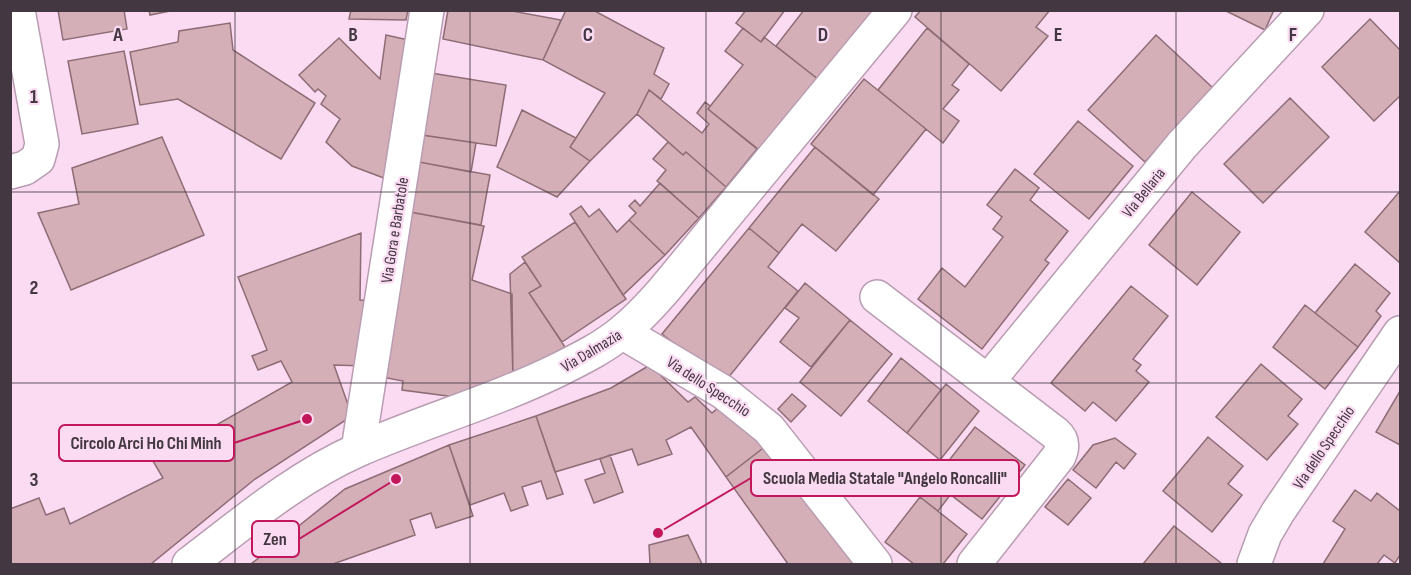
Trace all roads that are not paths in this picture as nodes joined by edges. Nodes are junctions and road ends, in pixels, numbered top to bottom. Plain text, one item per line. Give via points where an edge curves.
1 (18, 10) edge
2 (427, 10) edge
3 (895, 10) edge
4 (1307, 10) edge
5 (10, 172) edge
6 (878, 297) dead end
7 (622, 332) junction
8 (1401, 333) edge
9 (988, 381) junction
10 (358, 450) junction
11 (189, 564) edge
12 (875, 564) edge
13 (974, 564) edge
14 (1254, 564) edge

1 - 5 street via 42,144 38,159
2 - 10 street, Via Gora e Barbatole
3 - 7 street, Via Dalmazia via 664,290
4 - 9 street, Via Bellaria via 1182,145
6 - 9 street
7 - 10 street, Via Dalmazia via 546,376
7 - 12 street, Via dello Specchio via 723,392 769,429
8 - 14 street, Via dello Specchio via 1278,512
9 - 13 street via 1059,436 1062,448
10 - 11 street, Via Dalmazia via 288,489

